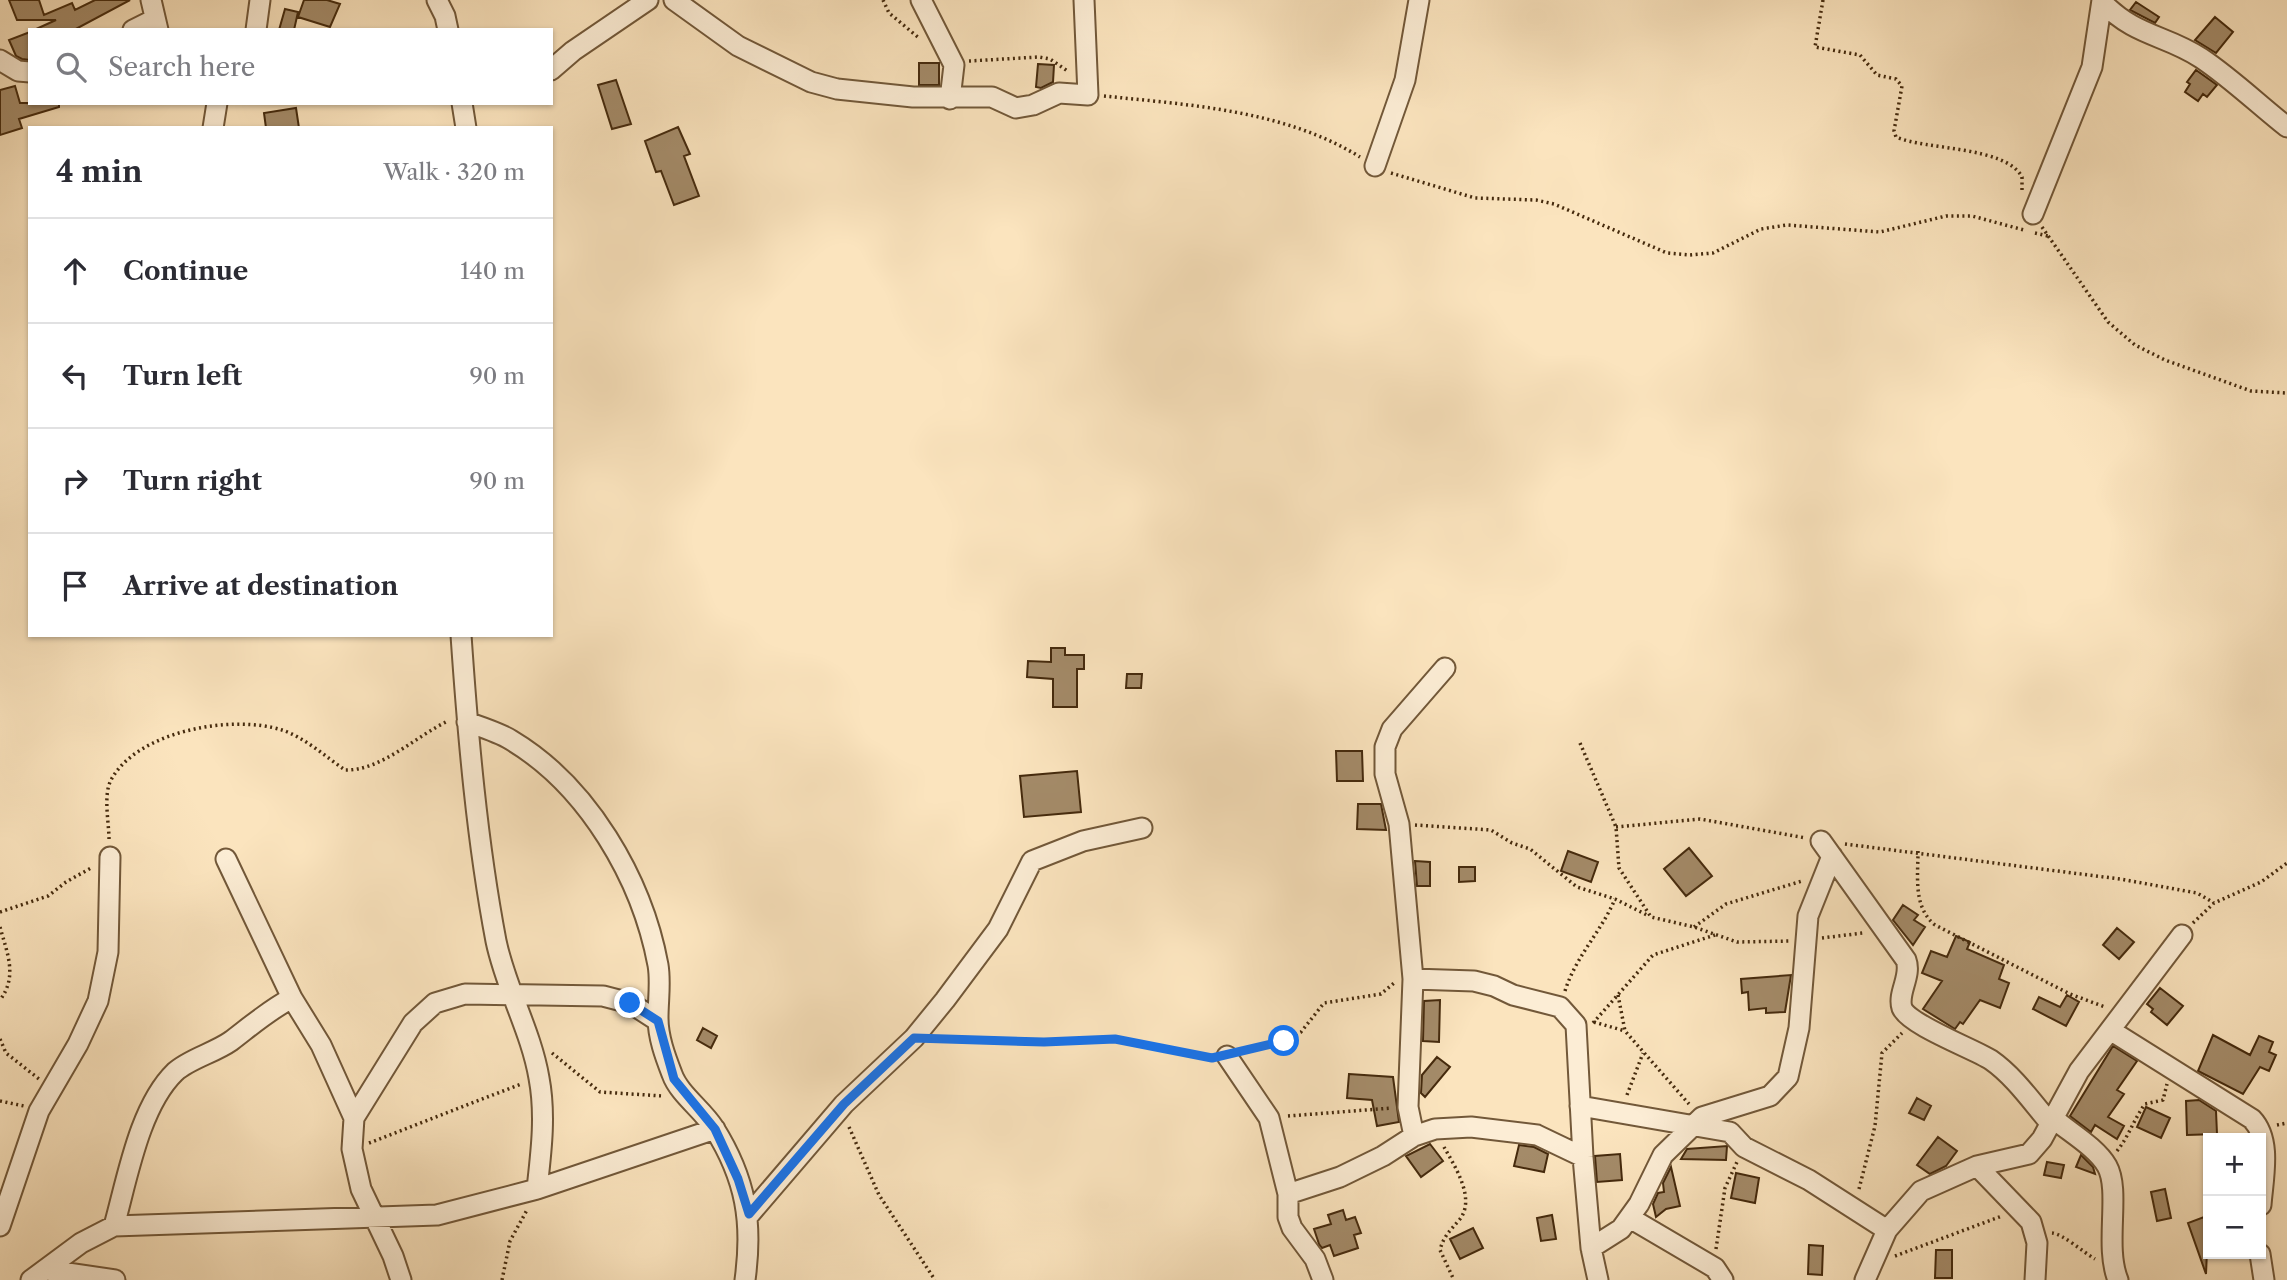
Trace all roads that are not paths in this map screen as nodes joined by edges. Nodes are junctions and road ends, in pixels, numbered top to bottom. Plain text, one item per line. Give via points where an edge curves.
1 (260, 0) edge
2 (648, 0) edge
3 (674, 0) edge
4 (921, 0) edge
5 (1084, 0) edge
6 (1419, 0) edge
7 (2102, 1) edge
8 (443, 15) edge
9 (155, 16) edge
10 (136, 28) edge
11 (256, 28) edge
12 (460, 28) edge
13 (0, 60) edge
14 (553, 68) edge
15 (28, 72) edge
16 (950, 99) junction
17 (217, 105) edge
18 (463, 105) edge
19 (213, 126) edge
20 (466, 126) edge
21 (2287, 127) edge
22 (1375, 166) road end
23 (2033, 214) dead end
24 (461, 637) edge
25 (1445, 668) dead end
26 (467, 717) junction
27 (1142, 828) dead end
28 (110, 857) road end
29 (226, 859) dead end
30 (2182, 935) road end
31 (1413, 979) junction
32 (510, 996) junction
33 (292, 998) junction
34 (658, 1021) junction
35 (2110, 1030) junction
36 (1227, 1056) road end
37 (1580, 1106) junction
38 (354, 1118) junction
39 (2052, 1121) junction
40 (1698, 1122) junction
41 (715, 1129) junction
42 (1414, 1136) junction
43 (1583, 1157) junction
44 (1977, 1166) junction
45 (534, 1190) junction
46 (1288, 1194) junction
47 (2262, 1196) edge
48 (749, 1214) junction
49 (373, 1216) junction
50 (1630, 1218) junction
51 (0, 1226) edge
52 (114, 1226) junction
53 (1887, 1230) junction
54 (1591, 1248) junction
55 (2261, 1259) edge
56 (1867, 1273) edge
57 (1719, 1274) edge
58 (39, 1275) edge
59 (2117, 1276) edge
60 (115, 1280) edge
61 (401, 1280) edge
62 (745, 1280) edge
63 (1323, 1280) edge
64 (1598, 1280) edge
65 (2035, 1280) edge
66 (2264, 1280) edge

1 - 11 street
2 - 14 street
3 - 16 street via 738,46 811,82 869,93
4 - 16 street via 950,57
5 - 16 street via 1088,85 1016,107 992,97
6 - 22 street via 1405,80
7 - 21 street via 2133,28 2203,59
7 - 23 street via 2088,78
8 - 12 street
9 - 10 street
13 - 15 street
17 - 19 street
18 - 20 street
24 - 26 street
25 - 31 street via 1392,729 1385,747 1385,774 1399,824
26 - 32 street via 488,896
26 - 34 street via 538,760 573,793 613,846 653,938 659,972
27 - 48 street via 1083,841 1032,860 998,929 914,1038 844,1104
28 - 51 street via 108,952 97,1001 39,1111
29 - 33 street
30 - 35 street
31 - 37 street via 1474,981 1560,1007 1576,1025
31 - 42 street via 1408,1107
32 - 34 street via 603,996 630,1003
32 - 38 street via 465,994 435,1003 413,1023
32 - 45 street via 539,1076 542,1135
33 - 38 street via 321,1045
33 - 52 street via 262,1014 230,1042 176,1071 160,1092 136,1145
34 - 41 street via 674,1079
35 - 39 street via 2079,1071
35 - 47 street via 2262,1129
36 - 46 street via 1269,1118
37 - 40 street
37 - 43 street
38 - 49 street via 355,1170
39 - 40 street via 1990,1060 1902,1008 1906,960 1826,848 1824,874 1808,916 1799,1028 1788,1077 1770,1096
39 - 44 street via 2029,1154
39 - 59 street via 2107,1166 2110,1249
40 - 50 street via 1663,1155
40 - 53 street via 1731,1132 1744,1147 1855,1207
41 - 45 street
41 - 48 street
42 - 43 street via 1435,1129 1471,1127 1537,1135
42 - 46 street via 1340,1177
43 - 54 street
44 - 53 street via 1921,1191
44 - 65 street via 2036,1232
45 - 49 street via 437,1215
46 - 63 street via 1287,1217
48 - 62 street
49 - 52 street
49 - 61 street
50 - 54 street
50 - 57 street
52 - 58 street via 81,1243
53 - 56 street
54 - 64 street
55 - 66 street
58 - 60 street

